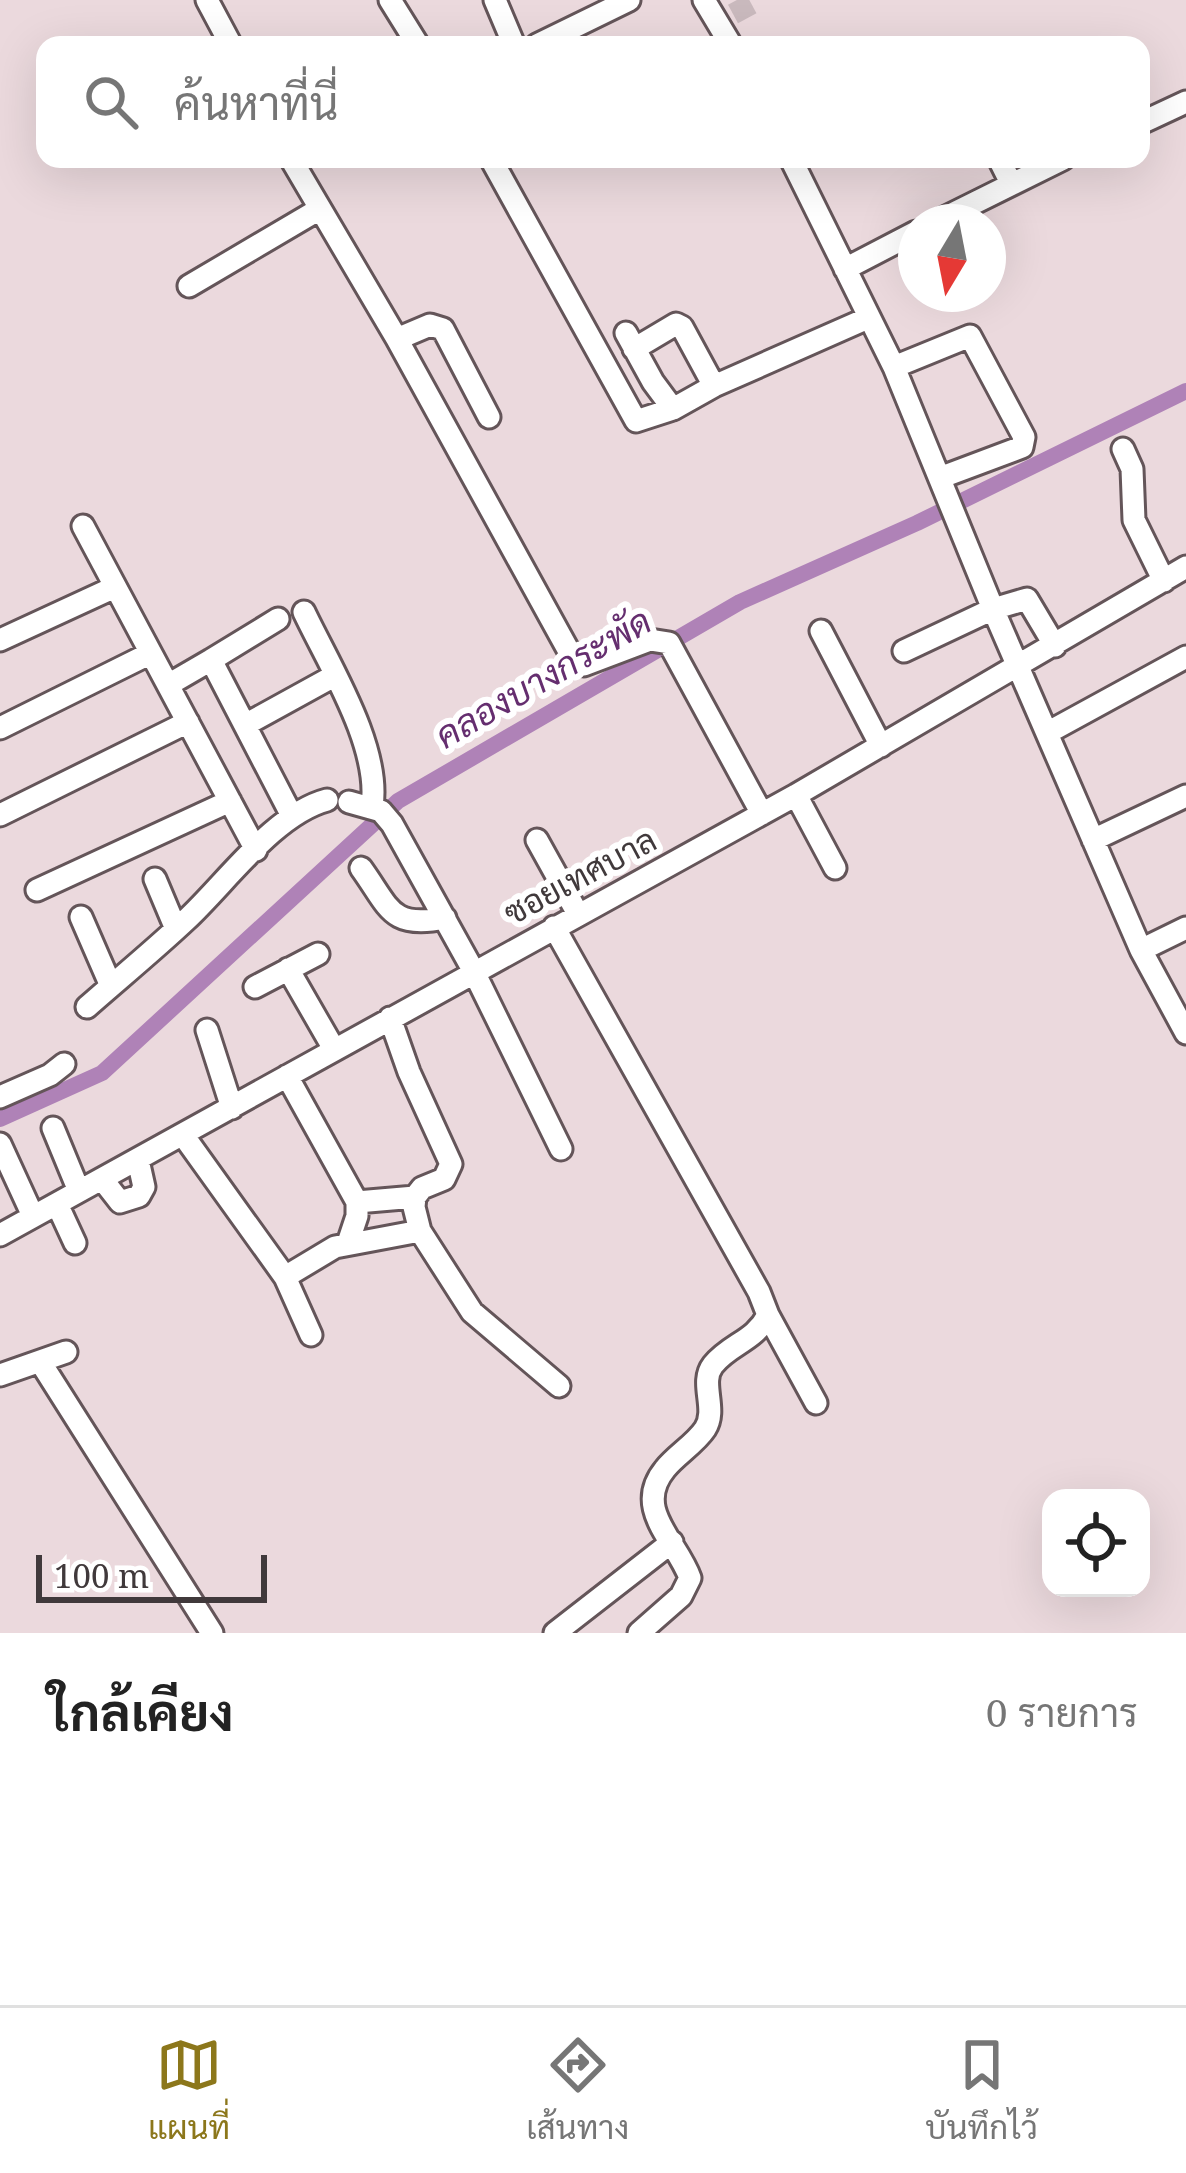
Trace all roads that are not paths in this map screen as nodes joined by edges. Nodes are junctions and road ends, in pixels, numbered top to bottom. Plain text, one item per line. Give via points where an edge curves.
1 (207, 0) edge
2 (390, 0) edge
3 (495, 0) edge
4 (629, 0) edge
5 (704, 0) edge
6 (226, 36) edge
7 (412, 36) edge
8 (510, 36) edge
9 (555, 36) edge
10 (729, 36) edge
11 (1186, 102) edge
12 (1150, 119) edge
13 (296, 168) edge
14 (495, 168) edge
15 (794, 168) edge
16 (1004, 168) edge
17 (1044, 168) edge
18 (1011, 183) junction
19 (971, 204) edge
20 (318, 210) junction
21 (898, 241) edge
22 (845, 269) junction
23 (189, 286) dead end
24 (868, 318) junction
25 (397, 339) junction
26 (894, 368) junction
27 (714, 386) junction
28 (673, 409) junction
29 (489, 417) dead end
30 (1123, 449) dead end
31 (942, 477) junction
32 (82, 526) dead end
33 (1186, 567) edge
34 (1164, 581) junction
35 (115, 587) junction
36 (993, 609) junction
37 (304, 612) dead end
38 (278, 620) dead end
39 (821, 631) dead end
40 (0, 640) edge
41 (1055, 646) junction
42 (904, 651) dead end
43 (149, 654) junction
44 (1186, 657) edge
45 (211, 660) junction
46 (1019, 668) junction
47 (334, 676) junction
48 (168, 685) junction
49 (188, 722) junction
50 (245, 724) junction
51 (0, 728) edge
52 (1047, 733) junction
53 (881, 746) junction
54 (796, 795) junction
55 (1186, 796) edge
56 (230, 801) junction
57 (364, 808) junction
58 (762, 814) junction
59 (0, 815) edge
60 (292, 816) junction
61 (537, 840) dead end
62 (1093, 840) junction
63 (256, 850) junction
64 (361, 868) dead end
65 (835, 868) dead end
66 (155, 878) dead end
67 (37, 890) dead end
68 (578, 914) junction
69 (80, 916) dead end
70 (445, 918) junction
71 (554, 927) junction
72 (1186, 928) edge
73 (176, 929) junction
74 (1141, 950) junction
75 (318, 954) dead end
76 (288, 969) junction
77 (473, 970) junction
78 (111, 986) junction
79 (255, 987) dead end
80 (87, 1006) dead end
81 (390, 1018) junction
82 (207, 1030) dead end
83 (1186, 1033) edge
84 (334, 1049) junction
85 (64, 1064) dead end
86 (287, 1076) junction
87 (0, 1097) edge
88 (232, 1108) junction
89 (53, 1128) dead end
90 (183, 1135) junction
91 (561, 1149) dead end
92 (2, 1152) edge
93 (138, 1160) junction
94 (103, 1179) junction
95 (80, 1191) junction
96 (416, 1197) junction
97 (357, 1202) junction
98 (57, 1204) junction
99 (33, 1216) junction
100 (420, 1231) junction
101 (0, 1234) edge
102 (75, 1243) dead end
103 (348, 1243) junction
104 (285, 1277) junction
105 (768, 1315) junction
106 (311, 1335) dead end
107 (66, 1352) dead end
108 (41, 1364) junction
109 (0, 1376) edge
110 (559, 1386) dead end
111 (816, 1403) dead end
112 (672, 1542) junction
113 (212, 1633) edge
114 (555, 1633) edge
115 (639, 1633) edge

1 - 6 street
2 - 7 street
3 - 8 street
4 - 9 street
5 - 10 street via 726,18
11 - 12 street
13 - 20 street
14 - 28 street via 636,421
15 - 22 street
16 - 18 street
17 - 18 street
18 - 19 street
20 - 23 street
20 - 25 street
21 - 22 street
22 - 24 street
24 - 26 street
24 - 27 street
25 - 29 street via 430,325 442,329
25 - 58 street via 579,664 650,640 670,645
26 - 31 street
26 - 31 street via 970,336 1024,436 1022,447
27 - 28 street
27 - 28 street via 682,327 630,341
30 - 34 street via 1134,520
31 - 36 street
32 - 35 street
33 - 34 street, ซอยเทศบาล
34 - 41 street, ซอยเทศบาล
35 - 40 street
35 - 43 street
36 - 41 street via 1030,600
36 - 42 street
36 - 46 street
37 - 47 street
38 - 45 street
39 - 53 street
41 - 46 street, ซอยเทศบาล
43 - 48 street
43 - 51 street
44 - 52 street
45 - 48 street
45 - 50 street
46 - 52 street
46 - 53 street, ซอยเทศบาล
47 - 50 street
47 - 57 street via 373,772
48 - 49 street
49 - 56 street
49 - 59 street
50 - 60 street
52 - 62 street
53 - 54 street, ซอยเทศบาล
54 - 58 street, ซอยเทศบาล
54 - 65 street
55 - 62 street
56 - 63 street
56 - 67 street
57 - 60 street
57 - 70 street
58 - 68 street, ซอยเทศบาล
60 - 63 street
61 - 68 street
62 - 74 street
63 - 73 street
64 - 70 street via 400,920
66 - 73 street
68 - 71 street, ซอยเทศบาล
69 - 78 street
70 - 77 street
71 - 77 street, ซอยเทศบาล
71 - 105 street
72 - 74 street
73 - 78 street
74 - 83 street
75 - 76 street
76 - 79 street
76 - 84 street
77 - 81 street, ซอยเทศบาล
77 - 91 street
78 - 80 street
81 - 84 street, ซอยเทศบาล
81 - 96 street via 451,1164 444,1179
82 - 88 street
84 - 86 street, ซอยเทศบาล
85 - 87 street
86 - 88 street, ซอยเทศบาล
86 - 97 street
88 - 90 street, ซอยเทศบาล
89 - 95 street
90 - 93 street, ซอยเทศบาล
90 - 104 street
92 - 99 street
93 - 94 street, ซอยเทศบาล
93 - 94 street via 140,1196 120,1202
94 - 95 street, ซอยเทศบาล
95 - 98 street, ซอยเทศบาล
96 - 97 street
96 - 100 street
97 - 103 street
98 - 99 street, ซอยเทศบาล
98 - 102 street
99 - 101 street, ซอยเทศบาล
100 - 103 street
100 - 110 street via 472,1312
103 - 104 street
104 - 106 street
105 - 111 street
105 - 112 street via 759,1332 713,1366 707,1426 652,1492 654,1516
107 - 108 street
108 - 109 street
108 - 113 street
112 - 114 street
112 - 115 street via 690,1578

